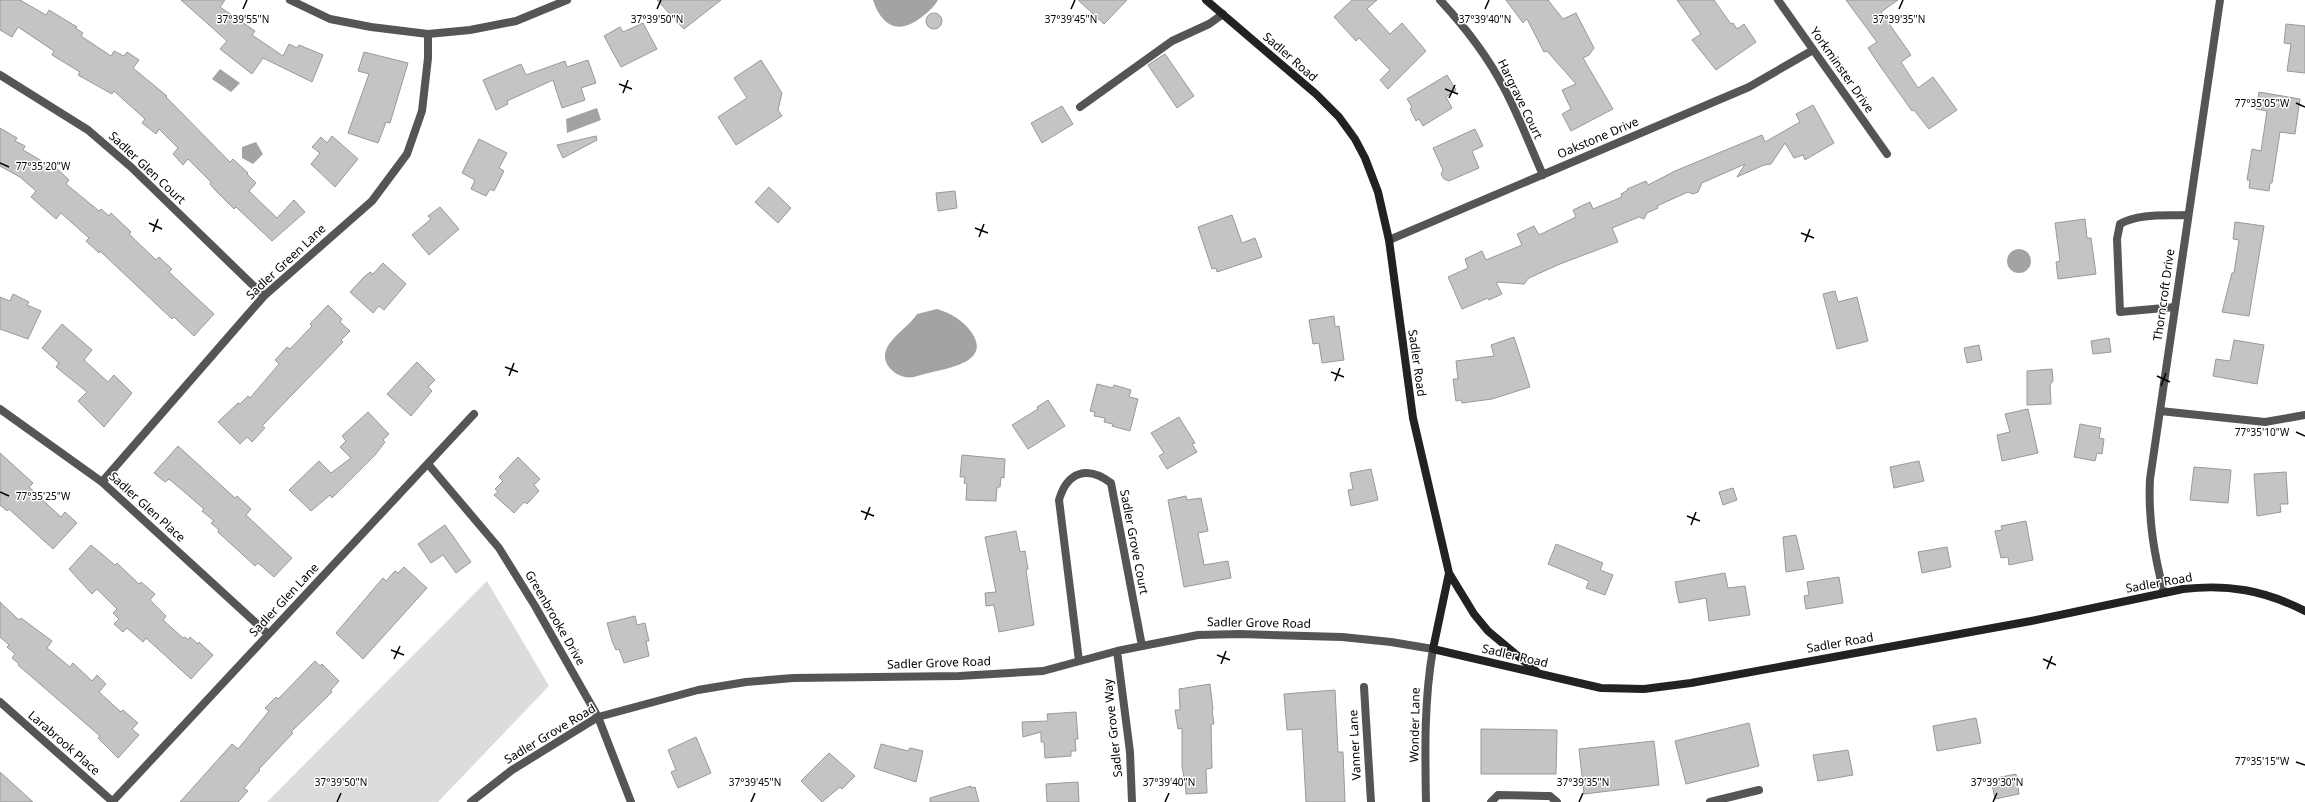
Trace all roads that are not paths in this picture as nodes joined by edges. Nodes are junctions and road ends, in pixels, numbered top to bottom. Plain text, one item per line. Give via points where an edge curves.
1 (290, 0) edge
2 (567, 0) edge
3 (1206, 0) edge
4 (1440, 0) edge
5 (1778, 0) edge
6 (2220, 0) edge
7 (1223, 14) junction
8 (428, 34) junction
9 (1813, 50) junction
10 (0, 75) edge
11 (1080, 106) dead end
12 (1887, 154) dead end
13 (1542, 175) junction
14 (2187, 215) junction
15 (1390, 240) junction
16 (264, 296) junction
17 (2174, 307) junction
18 (0, 409) edge
19 (2160, 411) junction
20 (474, 414) dead end
21 (2305, 414) edge
22 (428, 464) junction
23 (102, 482) junction
24 (1449, 573) junction
25 (2164, 593) junction
26 (2305, 611) edge
27 (268, 634) junction
28 (1142, 646) junction
29 (1433, 649) junction
30 (1117, 651) junction
31 (1080, 661) junction
32 (1539, 673) junction
33 (1364, 687) dead end
34 (0, 702) edge
35 (598, 717) junction
36 (1759, 790) dead end
37 (112, 802) edge
38 (471, 802) edge
39 (631, 802) edge
40 (1132, 802) edge
41 (1370, 802) edge
42 (1426, 802) edge
43 (1492, 802) edge
44 (1557, 802) edge
45 (1710, 802) edge

1 - 8 street via 330,19 371,28
2 - 8 street via 516,21 470,30
3 - 7 street, Sadler Road
4 - 13 street, Hargrave Court via 1465,27 1494,71
5 - 9 street, Yorkminster Drive
6 - 14 street, Thorncroft Drive
7 - 11 street via 1209,24 1172,41
7 - 15 street, Sadler Road via 1316,94 1355,139 1378,192
8 - 16 street, Sadler Green Lane via 422,111 407,154 372,201
9 - 12 street, Yorkminster Drive
9 - 13 street, Oakstone Drive via 1749,87
10 - 16 street, Sadler Glen Court via 88,130 131,167
13 - 15 street, Oakstone Drive
14 - 17 street, Thorncroft Drive
14 - 17 street via 2140,217 2120,224 2120,312
15 - 24 street, Sadler Road via 1413,418
16 - 23 street, Sadler Green Lane
17 - 19 street, Thorncroft Drive
18 - 23 street, Sadler Glen Place
19 - 21 street via 2265,422
19 - 25 street, Thorncroft Drive via 2150,479 2149,509 2154,555
20 - 22 street, Sadler Glen Lane
22 - 27 street, Sadler Glen Lane
22 - 35 street, Greenbrooke Drive via 499,548
23 - 27 street, Sadler Glen Place
24 - 29 street, Sadler Road
24 - 32 street via 1474,614 1488,631
25 - 26 street, Sadler Road via 2208,587 2233,587 2273,597
25 - 32 street, Sadler Road via 2031,621 1644,689 1601,688
27 - 37 street, Sadler Glen Lane
28 - 29 street, Sadler Grove Road via 1198,635 1240,634 1342,637
28 - 30 street, Sadler Grove Road
28 - 31 street, Sadler Grove Court via 1111,483 1100,475 1086,472 1075,476 1063,486 1059,500
29 - 32 street, Sadler Road
29 - 42 street, Wonder Lane via 1427,682
30 - 31 street, Sadler Grove Road
30 - 40 street, Sadler Grove Way via 1130,752
31 - 35 street, Sadler Grove Road via 1043,671 966,676 793,678 746,682 698,690
33 - 41 street, Vanner Lane
34 - 37 street, Larabrook Place
35 - 38 street, Sadler Grove Road via 512,770
35 - 39 street, Greenbrooke Drive
36 - 45 street
43 - 44 street via 1498,796 1550,796

